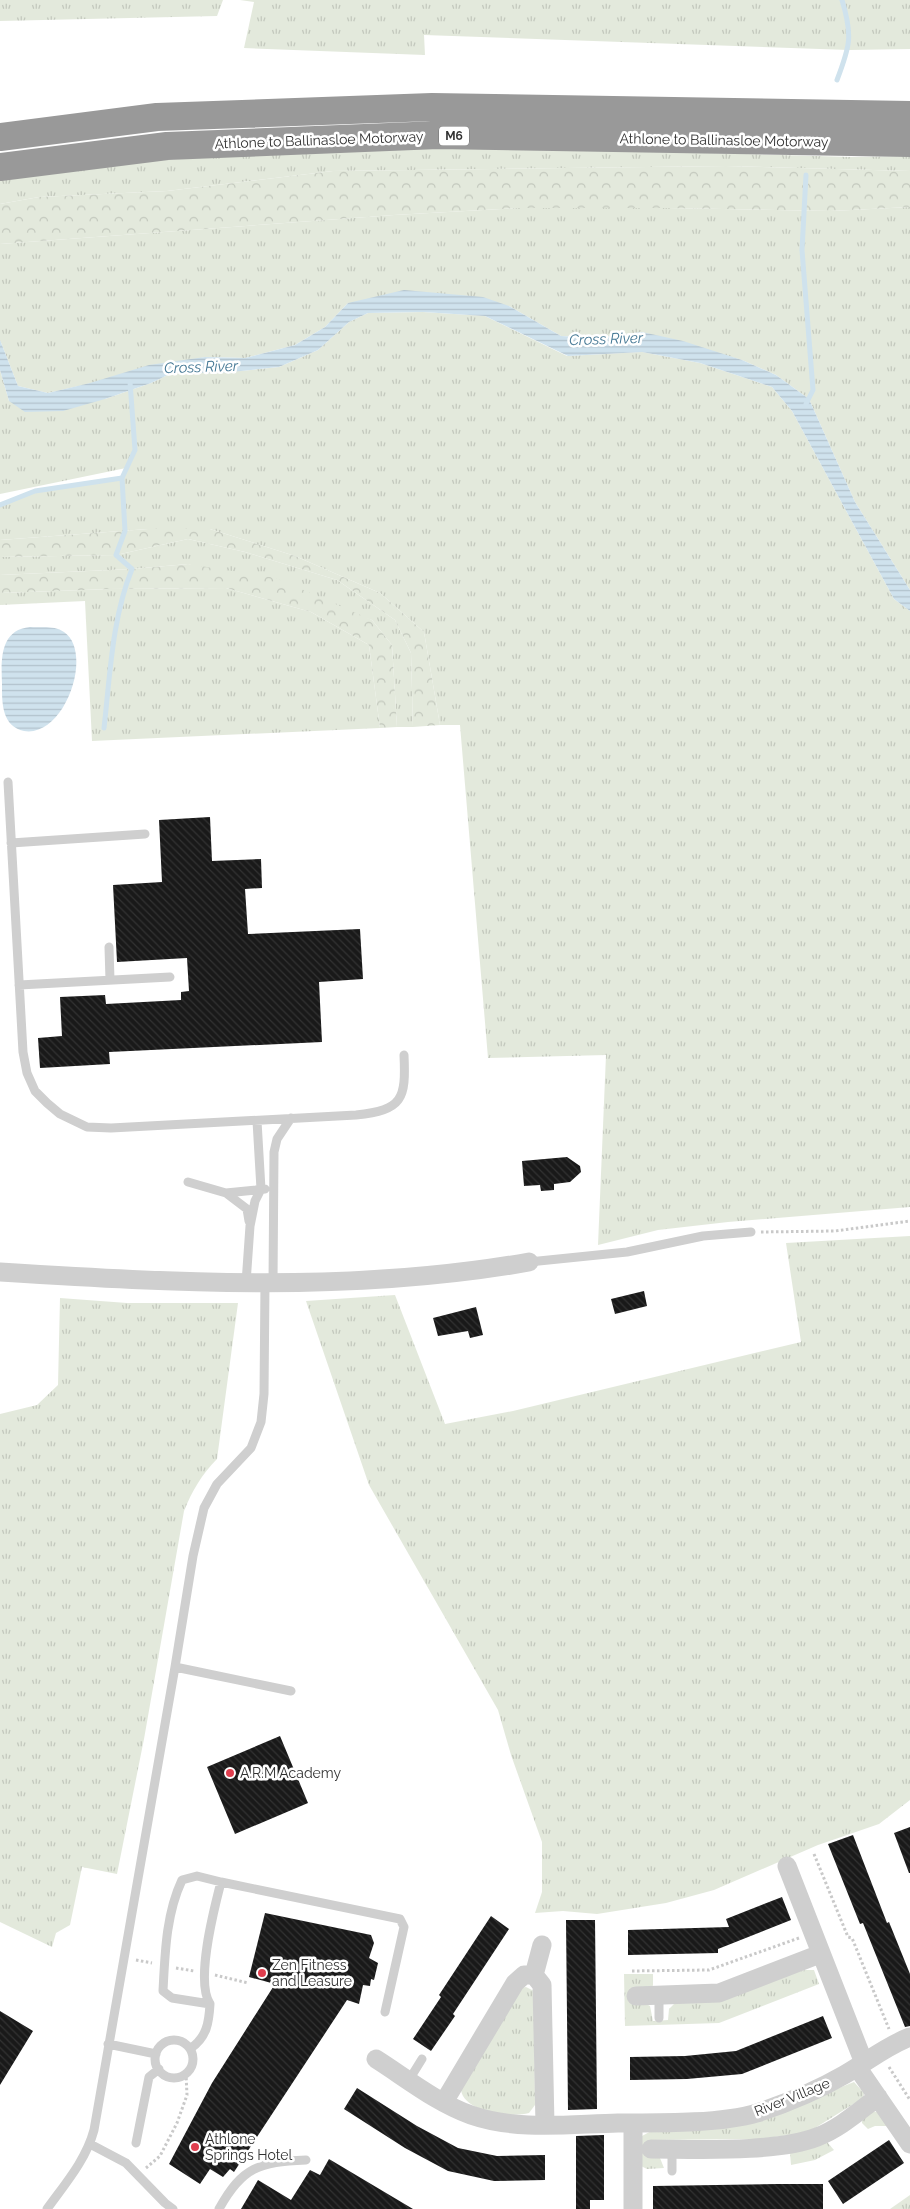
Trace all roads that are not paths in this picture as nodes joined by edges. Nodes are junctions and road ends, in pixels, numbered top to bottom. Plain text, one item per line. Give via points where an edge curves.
1 (910, 115) edge
2 (0, 137) edge
3 (910, 143) edge
4 (0, 167) edge
5 (8, 782) dead end
6 (144, 834) dead end
7 (11, 843) junction
8 (109, 948) dead end
9 (170, 977) dead end
10 (110, 980) junction
11 (19, 985) junction
12 (404, 1054) dead end
13 (291, 1118) junction
14 (257, 1120) junction
15 (188, 1182) dead end
16 (273, 1188) junction
17 (261, 1189) junction
18 (226, 1192) junction
19 (250, 1226) junction
20 (750, 1232) road end
21 (529, 1262) joint
22 (0, 1272) edge
23 (261, 1283) junction
24 (174, 1667) junction
25 (290, 1691) dead end
26 (787, 1866) dead end
27 (222, 1882) junction
28 (542, 1945) dead end
29 (820, 1954) junction
30 (534, 1975) junction
31 (659, 1995) junction
32 (636, 1996) dead end
33 (210, 2004) junction
34 (385, 2012) dead end
35 (659, 2018) dead end
36 (901, 2035) edge
37 (108, 2044) junction
38 (191, 2048) junction
39 (156, 2054) junction
40 (422, 2059) dead end
41 (376, 2060) dead end
42 (861, 2065) junction
43 (159, 2069) junction
44 (409, 2080) junction
45 (878, 2097) junction
46 (444, 2102) junction
47 (633, 2123) junction
48 (545, 2125) junction
49 (136, 2143) dead end
50 (90, 2144) junction
51 (910, 2144) edge
52 (651, 2149) dead end
53 (672, 2149) junction
54 (306, 2160) dead end
55 (672, 2171) dead end
56 (47, 2209) edge
57 (173, 2209) edge
58 (219, 2209) edge
59 (633, 2209) edge

1 - 2 highway, Athlone to Ballinasloe Motorway / M6 via 432,107 157,117
3 - 4 highway, Athlone to Ballinasloe Motorway / M6 via 438,135 166,146
5 - 7 lane
6 - 7 lane
7 - 11 lane
8 - 10 lane
9 - 10 lane
10 - 11 lane
11 - 14 lane via 27,1073 35,1091 60,1114 87,1127 111,1128
12 - 13 lane via 405,1082 402,1094 393,1105 380,1112
13 - 14 lane
13 - 16 lane via 276,1139
14 - 17 lane
15 - 18 lane
16 - 17 lane
16 - 23 lane
17 - 18 lane
17 - 19 lane
18 - 19 lane via 247,1209
19 - 23 lane
20 - 21 lane via 703,1236 627,1252
21 - 23 street via 472,1272
22 - 23 street
23 - 24 lane via 264,1394 261,1422 250,1448 217,1484 204,1508
24 - 25 lane
24 - 37 lane
26 - 29 street
27 - 33 lane via 204,1973 205,1997
27 - 33 lane via 197,1876 182,1880 173,1900 164,1966 163,1991 172,1998
27 - 34 lane via 400,1919 404,1927
28 - 30 street
29 - 31 street via 719,1993
29 - 42 street
30 - 46 street via 524,1975 515,1983
30 - 48 street via 542,1985
31 - 32 street
31 - 35 lane
33 - 38 lane via 208,2024 201,2042
36 - 42 street, River Village
37 - 39 lane
37 - 50 lane
38 - 39 lane via 180,2040 166,2041
38 - 43 lane via 194,2059 186,2074 173,2078
39 - 43 lane
40 - 44 lane
41 - 44 street, River Village
42 - 45 street
42 - 47 street, River Village via 826,2084 757,2113 709,2120
43 - 49 lane via 149,2077
44 - 46 street, River Village
45 - 51 street
45 - 53 street via 829,2132 815,2138 765,2146
46 - 48 street, River Village via 498,2123
47 - 48 street, River Village
47 - 59 street
50 - 56 lane via 82,2161
50 - 57 lane via 115,2156
52 - 53 street
53 - 55 lane
54 - 58 lane via 259,2166 236,2181

